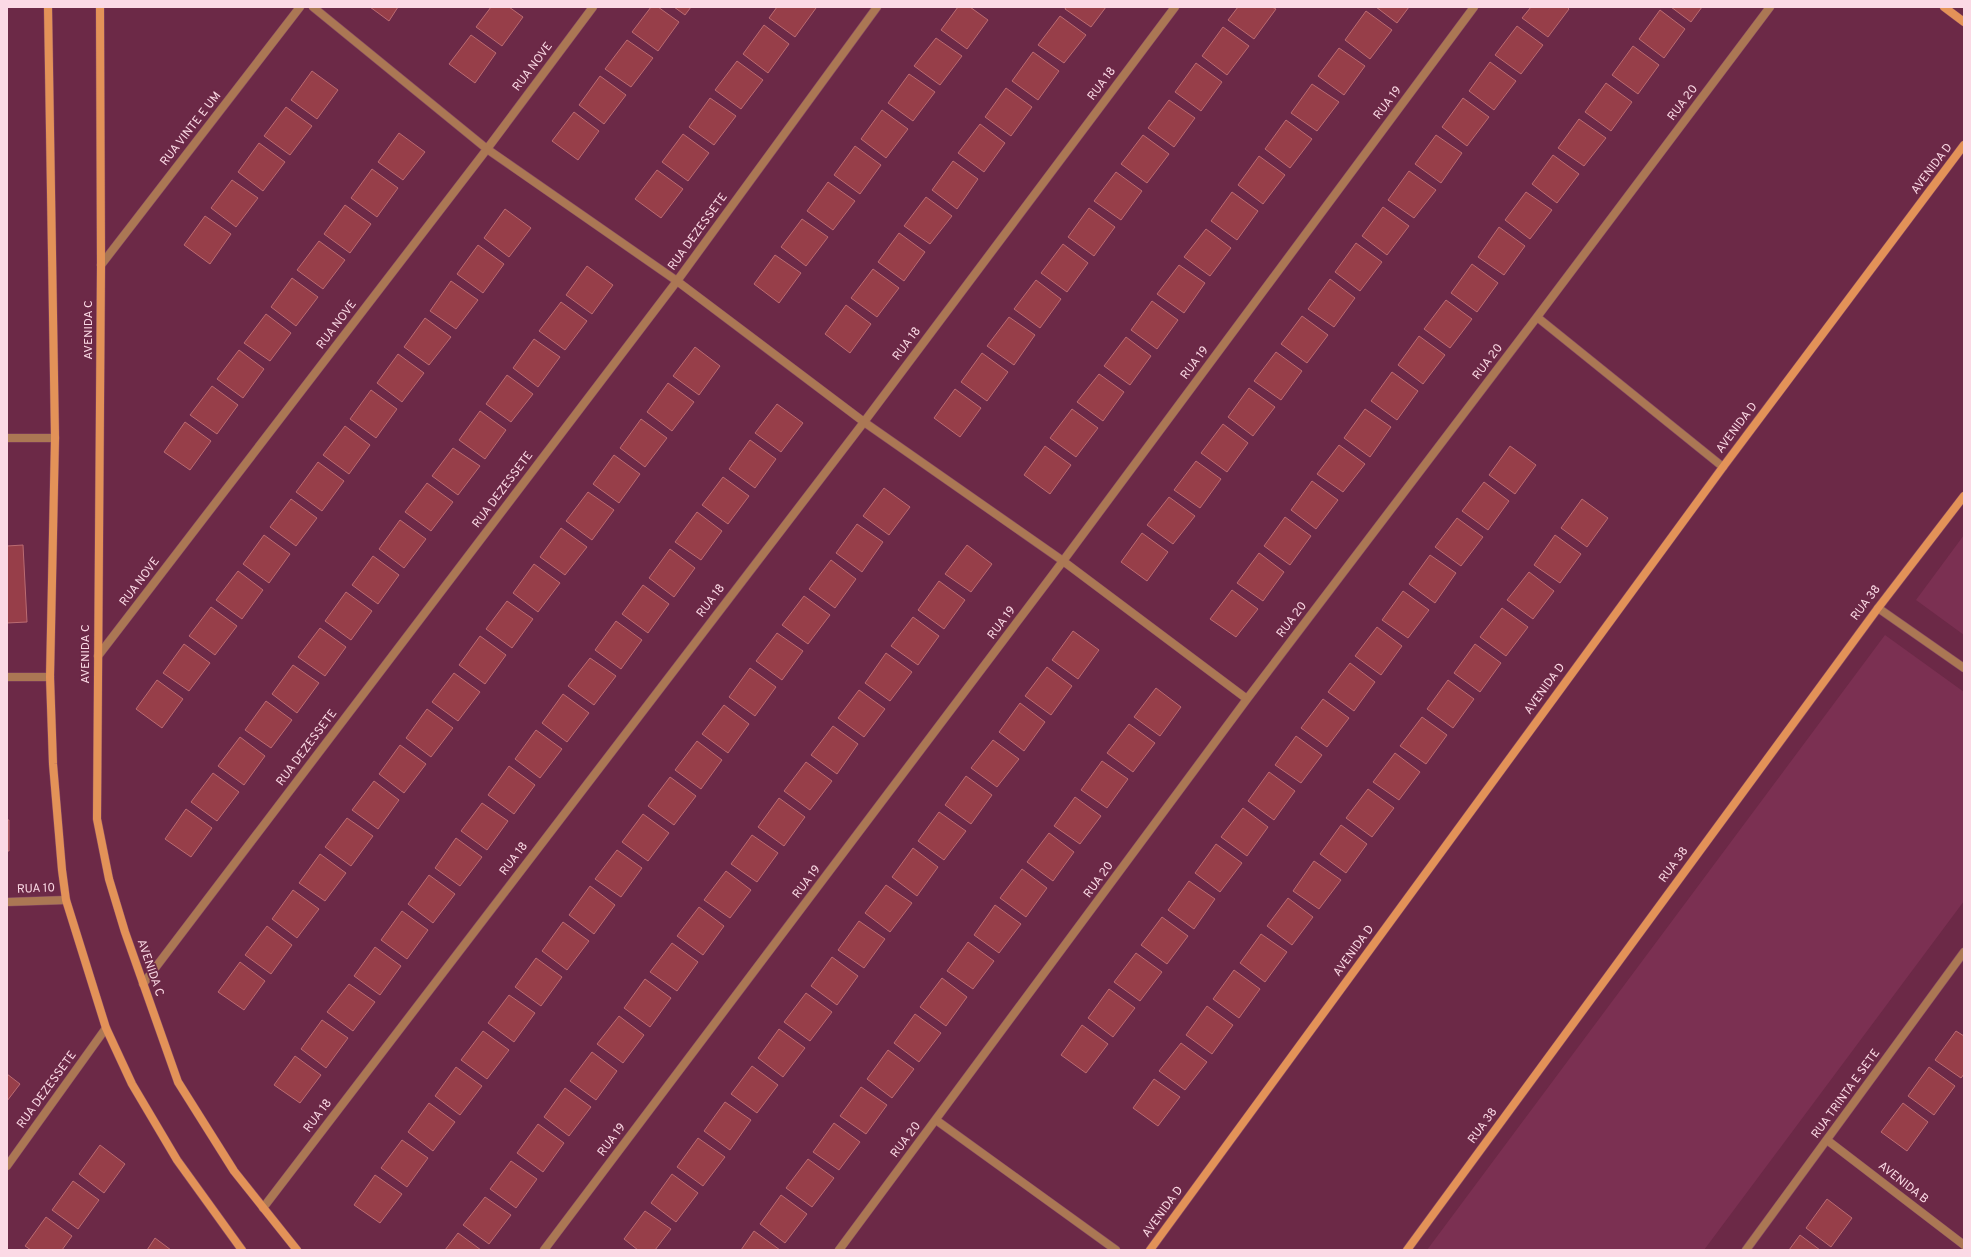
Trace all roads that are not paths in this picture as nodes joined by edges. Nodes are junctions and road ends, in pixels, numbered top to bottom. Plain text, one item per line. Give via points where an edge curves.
1 (48, 7) edge
2 (100, 7) edge
3 (300, 7) edge
4 (313, 7) edge
5 (593, 7) edge
6 (877, 7) edge
7 (1175, 7) edge
8 (1474, 7) edge
9 (1770, 7) edge
10 (1944, 7) edge
11 (1964, 22) edge
12 (1964, 145) edge
13 (487, 149) junction
14 (101, 266) junction
15 (677, 281) junction
16 (1537, 317) junction
17 (864, 422) junction
18 (7, 438) edge
19 (55, 438) junction
20 (1722, 467) junction
21 (1964, 496) edge
22 (1063, 561) junction
23 (1878, 608) junction
24 (98, 656) junction
25 (1964, 668) edge
26 (7, 677) edge
27 (50, 677) junction
28 (1247, 700) junction
29 (66, 900) junction
30 (7, 902) edge
31 (1964, 952) edge
32 (143, 984) junction
33 (106, 1028) junction
34 (936, 1120) junction
35 (1827, 1140) junction
36 (7, 1166) edge
37 (263, 1208) junction
38 (1964, 1245) edge
39 (238, 1248) edge
40 (297, 1250) edge
41 (544, 1250) edge
42 (839, 1250) edge
43 (1116, 1250) edge
44 (1150, 1250) edge
45 (1407, 1250) edge
46 (1746, 1250) edge

1 - 19 street
2 - 14 street, AVENIDA C
3 - 14 street, RUA VINTE E UM
4 - 13 street
5 - 13 street, RUA NOVE
6 - 15 street, RUA DEZESSETE
7 - 17 street, RUA 18
8 - 22 street, RUA 19
9 - 16 street, RUA 20
10 - 11 street
12 - 20 street, AVENIDA D
13 - 15 street
13 - 24 street, RUA NOVE
14 - 24 street, AVENIDA C
15 - 17 street
15 - 32 street, RUA DEZESSETE
16 - 20 street
16 - 28 street, RUA 20
17 - 22 street
17 - 37 street, RUA 18
18 - 19 street
19 - 27 street
20 - 44 street, AVENIDA D
21 - 23 street, RUA 38
22 - 28 street
22 - 41 street, RUA 19
23 - 25 street
23 - 45 street, RUA 38
24 - 32 street, AVENIDA C via 97,819 109,879
26 - 27 street
27 - 29 street via 54,764
28 - 34 street, RUA 20
29 - 30 street, RUA 10
29 - 33 street
31 - 35 street, RUA TRINTA E SETE
32 - 37 street, AVENIDA C via 178,1082 234,1171
33 - 36 street, RUA DEZESSETE
33 - 39 street via 132,1084 177,1160
34 - 42 street, RUA 20
34 - 43 street
35 - 38 street, AVENIDA B
35 - 46 street, RUA TRINTA E SETE
37 - 40 street, AVENIDA C

